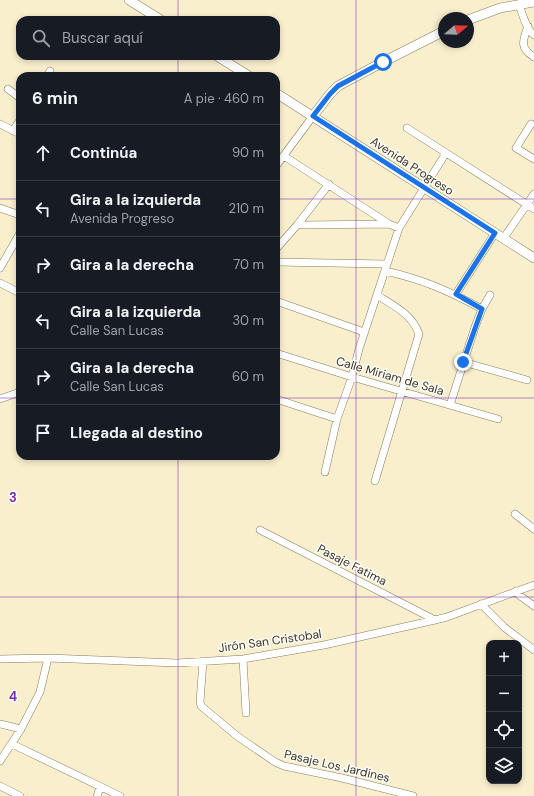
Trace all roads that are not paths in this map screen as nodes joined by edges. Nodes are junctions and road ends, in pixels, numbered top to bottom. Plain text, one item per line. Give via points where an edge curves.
1 (129, 0) edge
2 (534, 2) edge
3 (501, 4) edge
4 (520, 5) junction
5 (155, 16) edge
6 (474, 17) edge
7 (528, 26) junction
8 (438, 34) edge
9 (534, 35) edge
10 (534, 57) edge
11 (223, 60) edge
12 (243, 72) edge
13 (8, 89) dead end
14 (16, 95) edge
15 (280, 95) edge
16 (313, 116) junction
17 (0, 124) edge
18 (531, 124) dead end
19 (407, 128) dead end
20 (16, 132) edge
21 (446, 153) junction
22 (284, 156) junction
23 (534, 159) edge
24 (280, 161) edge
25 (329, 184) junction
26 (424, 188) junction
27 (534, 194) edge
28 (527, 204) junction
29 (0, 208) edge
30 (534, 209) edge
31 (16, 214) edge
32 (298, 224) junction
33 (389, 224) junction
34 (399, 228) junction
35 (495, 233) junction
36 (504, 239) junction
37 (16, 240) edge
38 (280, 244) edge
39 (534, 258) edge
40 (280, 262) edge
41 (386, 267) junction
42 (0, 268) edge
43 (0, 283) edge
44 (16, 291) edge
45 (456, 294) junction
46 (377, 295) junction
47 (490, 295) dead end
48 (280, 302) edge
49 (482, 309) junction
50 (364, 332) junction
51 (280, 354) edge
52 (463, 362) junction
53 (352, 377) junction
54 (527, 380) dead end
55 (403, 392) junction
56 (16, 393) edge
57 (0, 399) edge
58 (280, 401) edge
59 (450, 405) junction
60 (337, 419) junction
61 (498, 419) dead end
62 (325, 472) dead end
63 (376, 481) dead end
64 (515, 514) dead end
65 (534, 529) edge
66 (260, 530) dead end
67 (534, 585) edge
68 (516, 591) junction
69 (481, 604) junction
70 (534, 606) edge
71 (435, 620) junction
72 (534, 650) edge
73 (48, 658) junction
74 (0, 659) edge
75 (243, 659) junction
76 (203, 661) junction
77 (246, 713) dead end
78 (0, 724) edge
79 (21, 729) junction
80 (12, 744) junction
81 (0, 761) edge
82 (0, 786) edge
83 (100, 787) junction
84 (20, 796) edge
85 (96, 796) edge
86 (120, 796) edge
87 (413, 796) edge

1 - 5 street
2 - 4 street
3 - 4 street
3 - 6 street
4 - 7 street
7 - 9 street
7 - 10 street via 523,41 528,53
8 - 16 street via 338,86
11 - 12 street
13 - 14 street
15 - 16 street, Avenida Progreso
16 - 22 street
16 - 26 street, Avenida Progreso
17 - 20 street
18 - 23 street via 516,148
19 - 21 street
21 - 26 street
21 - 28 street
22 - 24 street
22 - 25 street
25 - 32 street
25 - 33 street
26 - 34 street
26 - 35 street, Avenida Progreso
27 - 28 street
28 - 30 street
28 - 36 street
29 - 31 street
32 - 33 street
32 - 38 street
33 - 34 street
34 - 41 street
35 - 36 street, Avenida Progreso
35 - 45 street
36 - 39 street, Avenida Progreso
37 - 42 street
40 - 41 street
41 - 45 street
41 - 46 street
43 - 44 street
45 - 49 street
46 - 50 street
46 - 55 street via 408,316 419,334
47 - 49 street
48 - 50 street
49 - 52 street
50 - 53 street
51 - 53 street, Calle Miriam de Sala
52 - 54 street
52 - 59 street
53 - 55 street, Calle Miriam de Sala
53 - 60 street
55 - 59 street, Calle Miriam de Sala
55 - 63 street
56 - 57 street
58 - 60 street
59 - 61 street, Calle Miriam de Sala
60 - 62 street
64 - 65 street
66 - 71 street, Pasaje Fatima
67 - 68 street, Jirón San Cristobal
68 - 69 street, Jirón San Cristobal
68 - 70 street
69 - 71 street, Jirón San Cristobal
69 - 72 street via 504,627
71 - 75 street, Jirón San Cristobal via 324,645
73 - 74 street, Jirón San Cristobal
73 - 76 street, Jirón San Cristobal via 177,663
73 - 79 street via 40,692
75 - 76 street, Jirón San Cristobal
75 - 77 street
76 - 87 street, Pasaje Los Jardines via 201,706 236,736 275,762
78 - 79 street
79 - 80 street
80 - 81 street
80 - 83 street
82 - 84 street
83 - 85 street
83 - 86 street

